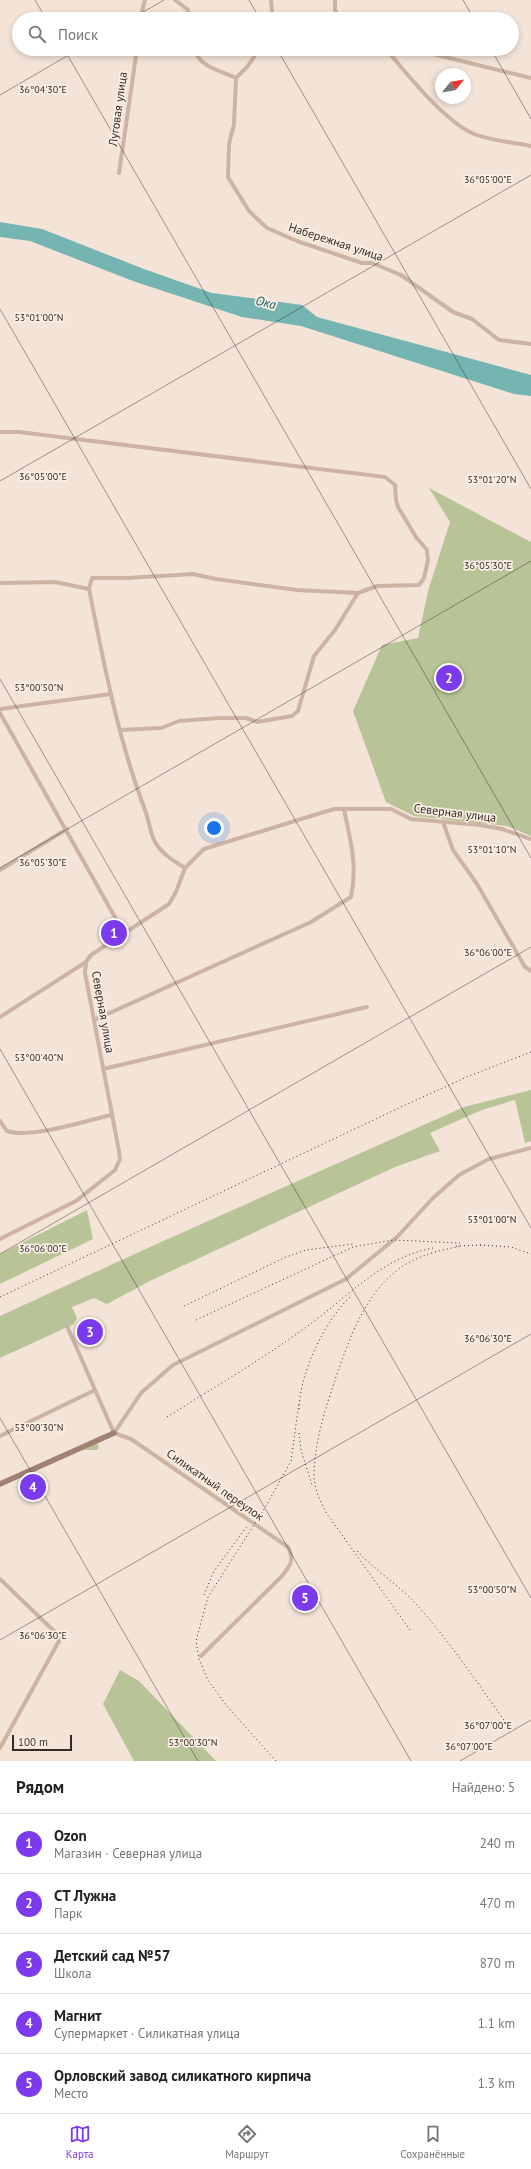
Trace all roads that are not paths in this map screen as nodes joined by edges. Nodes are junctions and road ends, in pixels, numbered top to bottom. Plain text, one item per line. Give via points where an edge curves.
1 (145, 0) edge
2 (175, 0) edge
3 (271, 0) edge
4 (335, 0) edge
5 (142, 12) edge
6 (188, 12) edge
7 (272, 12) edge
8 (336, 12) edge
9 (136, 56) edge
10 (196, 56) edge
11 (254, 56) edge
12 (392, 56) edge
13 (441, 56) edge
14 (236, 78) junction
15 (531, 78) edge
16 (531, 146) edge
17 (119, 173) dead end
18 (531, 344) edge
19 (0, 432) edge
20 (0, 583) edge
21 (89, 589) junction
22 (358, 593) junction
23 (110, 694) junction
24 (0, 709) edge
25 (0, 713) edge
26 (120, 730) junction
27 (344, 809) junction
28 (442, 822) junction
29 (67, 829) junction
30 (531, 839) edge
31 (185, 868) junction
32 (0, 870) edge
33 (125, 934) junction
34 (86, 962) junction
35 (531, 971) edge
36 (368, 1007) dead end
37 (0, 1016) edge
38 (94, 1020) junction
39 (103, 1069) junction
40 (111, 1115) junction
41 (0, 1121) edge
42 (531, 1148) edge
43 (0, 1239) edge
44 (67, 1326) dead end
45 (95, 1390) junction
46 (114, 1433) junction
47 (0, 1436) edge
48 (0, 1484) edge
49 (0, 1579) edge
50 (201, 1656) dead end
51 (0, 1748) edge

1 - 5 street
2 - 6 street
3 - 7 street
4 - 8 street
9 - 17 street, Луговая улица
10 - 14 street via 200,62
11 - 14 street
12 - 16 street via 440,109 463,127 474,134
13 - 15 street
14 - 18 street, Набережная улица via 228,177 250,211 267,228 297,242 362,263 372,263 401,275 453,312 472,320 499,340
19 - 22 street via 19,432 385,477 395,485 398,507 427,550 428,560 424,578 419,585 377,586
20 - 21 street via 55,582
21 - 22 street via 90,581 96,577 193,574 297,590
21 - 23 street
22 - 26 street via 335,630 314,656 298,711 292,716 258,722 246,718 179,721 161,728
23 - 24 street
23 - 26 street
25 - 29 street
26 - 31 street via 155,842 164,853
27 - 28 street, Северная улица via 391,809 410,819
27 - 31 street, Северная улица via 324,812 204,849
27 - 38 street via 355,864 351,897 311,922
28 - 30 street, Северная улица via 502,829
28 - 35 street via 453,850 477,884 525,967
29 - 32 street
29 - 33 street
31 - 33 street, Северная улица via 169,904
33 - 34 street, Северная улица via 91,955
34 - 37 street
34 - 38 street, Северная улица via 85,973
36 - 39 street
38 - 39 street, Северная улица
39 - 40 street, Северная улица
40 - 41 street via 40,1131 14,1134 7,1132
40 - 43 street, Северная улица via 120,1159 115,1170 76,1201
42 - 46 street via 489,1159 459,1175 433,1198 397,1237 346,1279 173,1365 141,1394
44 - 45 street
45 - 46 street
45 - 47 street
46 - 48 street
46 - 50 street, Силикатный переулок via 132,1439 288,1547 292,1556 291,1564 257,1603
49 - 51 street via 59,1638

